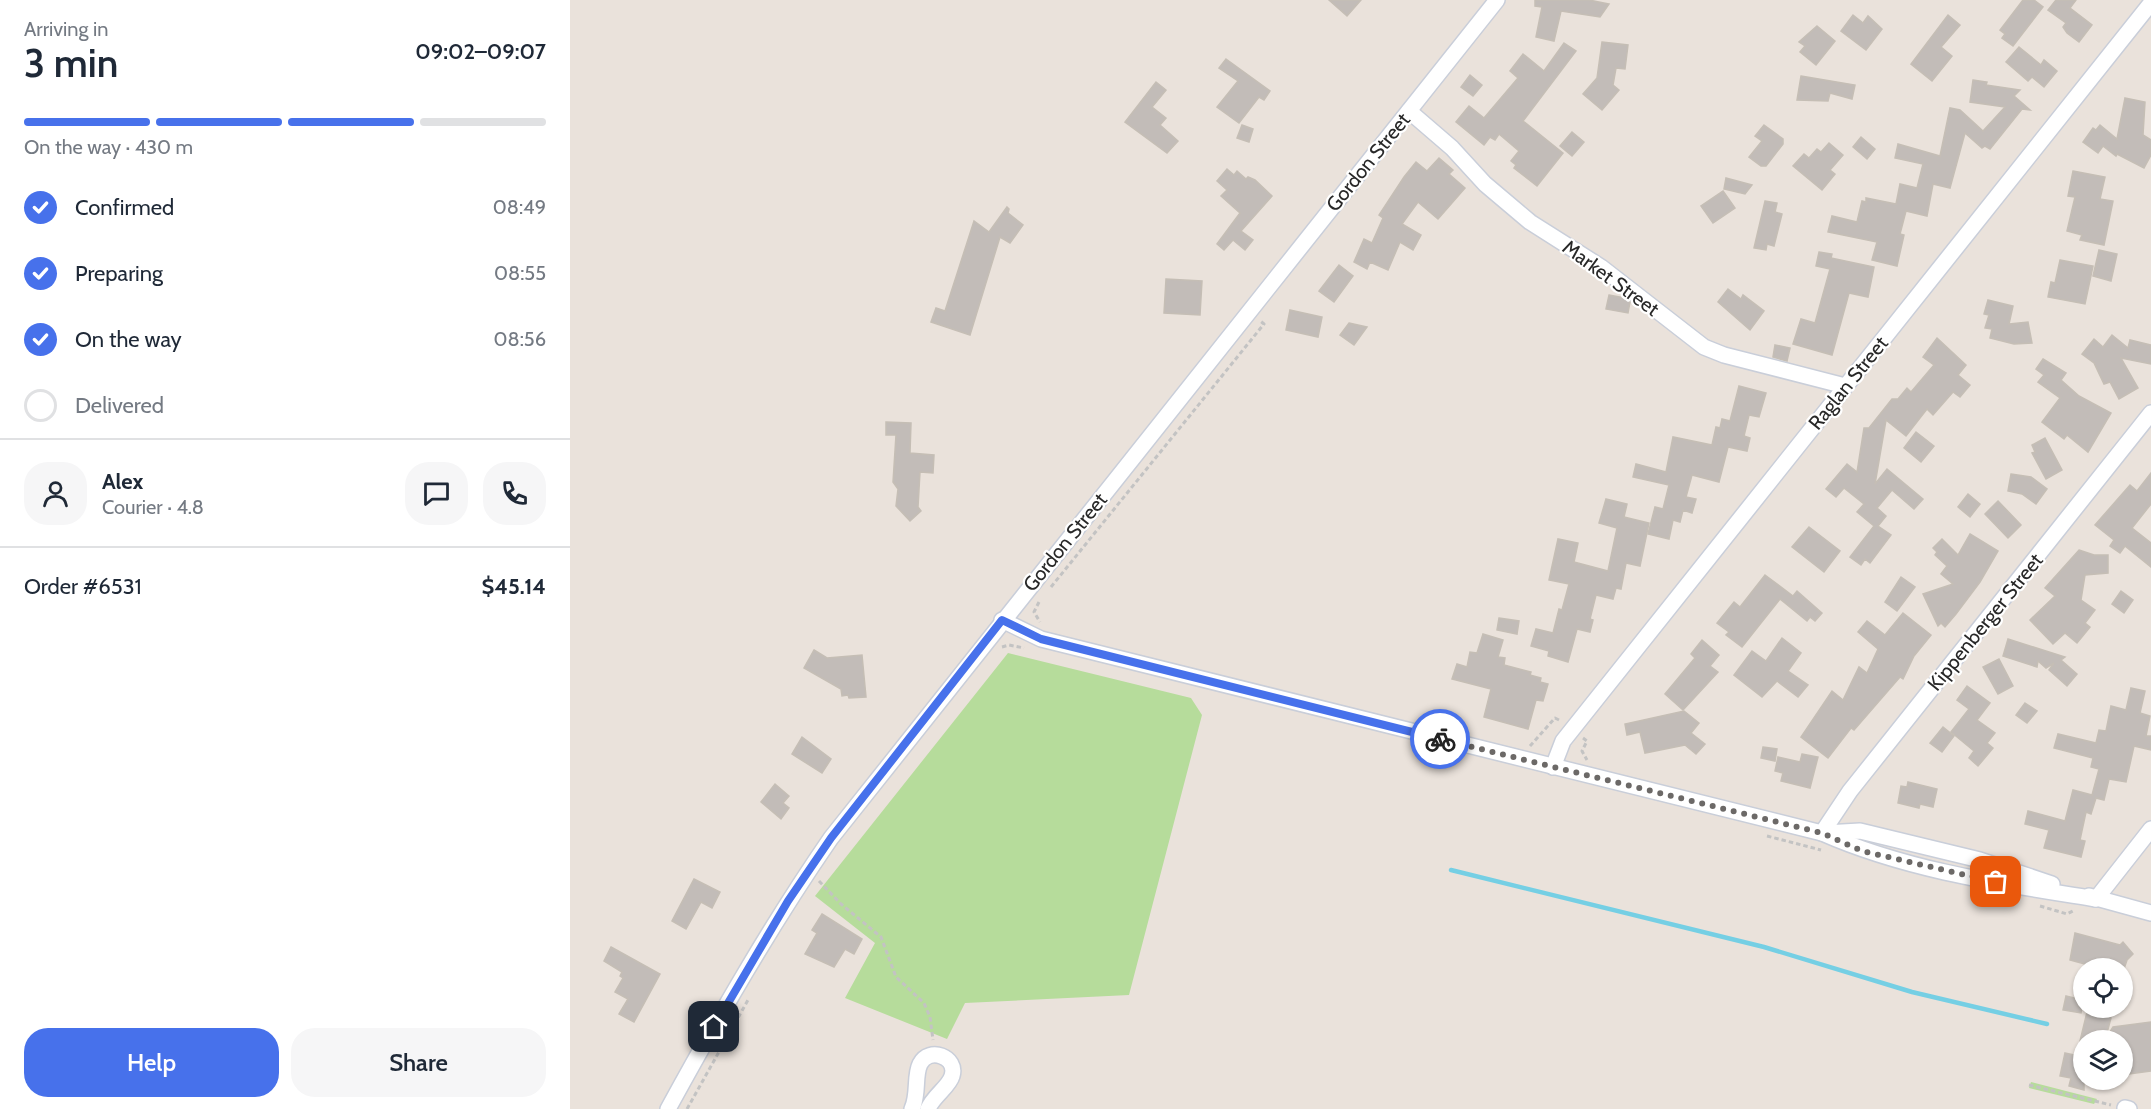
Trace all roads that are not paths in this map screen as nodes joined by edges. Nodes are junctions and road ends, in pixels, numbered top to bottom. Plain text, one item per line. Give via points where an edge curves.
1 (1497, 0) edge
2 (2151, 3) edge
3 (1409, 111) junction
4 (1845, 386) junction
5 (2151, 413) edge
6 (1002, 620) junction
7 (1553, 767) junction
8 (2151, 830) edge
9 (1822, 833) junction
10 (2096, 899) junction
11 (2151, 914) edge
12 (668, 1109) edge
13 (912, 1109) edge
14 (928, 1109) edge

1 - 3 street, Gordon Street
2 - 4 street, Raglan Street
3 - 4 street, Market Street via 1530,222 1601,267 1704,347 1724,356
3 - 6 street, Gordon Street
4 - 7 street, Raglan Street via 1563,741
5 - 9 street, Kippenberger Street via 1850,791
6 - 7 street via 1041,639
6 - 12 street, Gordon Street via 825,847 736,986
7 - 9 street
8 - 10 street
9 - 10 street via 1860,831 1969,857
10 - 11 street
13 - 14 street via 920,1065 933,1054 943,1055 950,1061 952,1078

